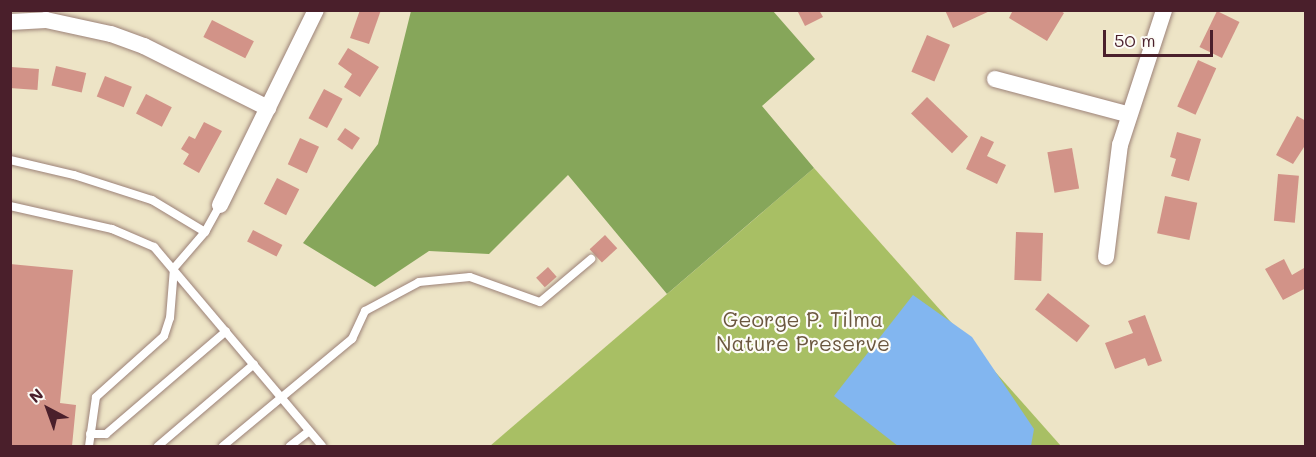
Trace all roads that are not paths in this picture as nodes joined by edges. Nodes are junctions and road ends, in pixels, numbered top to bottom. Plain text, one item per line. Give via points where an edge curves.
1 (316, 10) edge
2 (1164, 10) edge
3 (46, 15) edge
4 (10, 22) edge
5 (995, 79) dead end
6 (268, 108) junction
7 (1127, 114) junction
8 (10, 160) edge
9 (220, 205) joint
10 (10, 206) edge
11 (205, 232) junction
12 (1106, 257) dead end
13 (591, 259) dead end
14 (174, 268) junction
15 (226, 331) junction
16 (254, 364) junction
17 (282, 398) junction
18 (309, 430) junction
19 (90, 434) junction
20 (89, 447) edge
21 (158, 447) edge
22 (223, 447) edge
23 (290, 447) edge
24 (322, 447) edge

1 - 6 street
2 - 7 street
3 - 4 street
3 - 6 street via 144,46
5 - 7 street
6 - 9 street
7 - 12 street via 1112,186
8 - 11 lane via 152,200
9 - 11 lane
10 - 14 lane via 133,235 154,247
11 - 14 lane
13 - 17 lane via 540,302 470,277 419,282 365,310 352,339
14 - 15 lane
14 - 19 lane via 168,328 158,342 96,397
15 - 16 lane
15 - 19 lane via 106,434
16 - 17 lane
16 - 21 lane
17 - 18 lane
17 - 22 lane
18 - 23 lane
18 - 24 lane
19 - 20 lane

